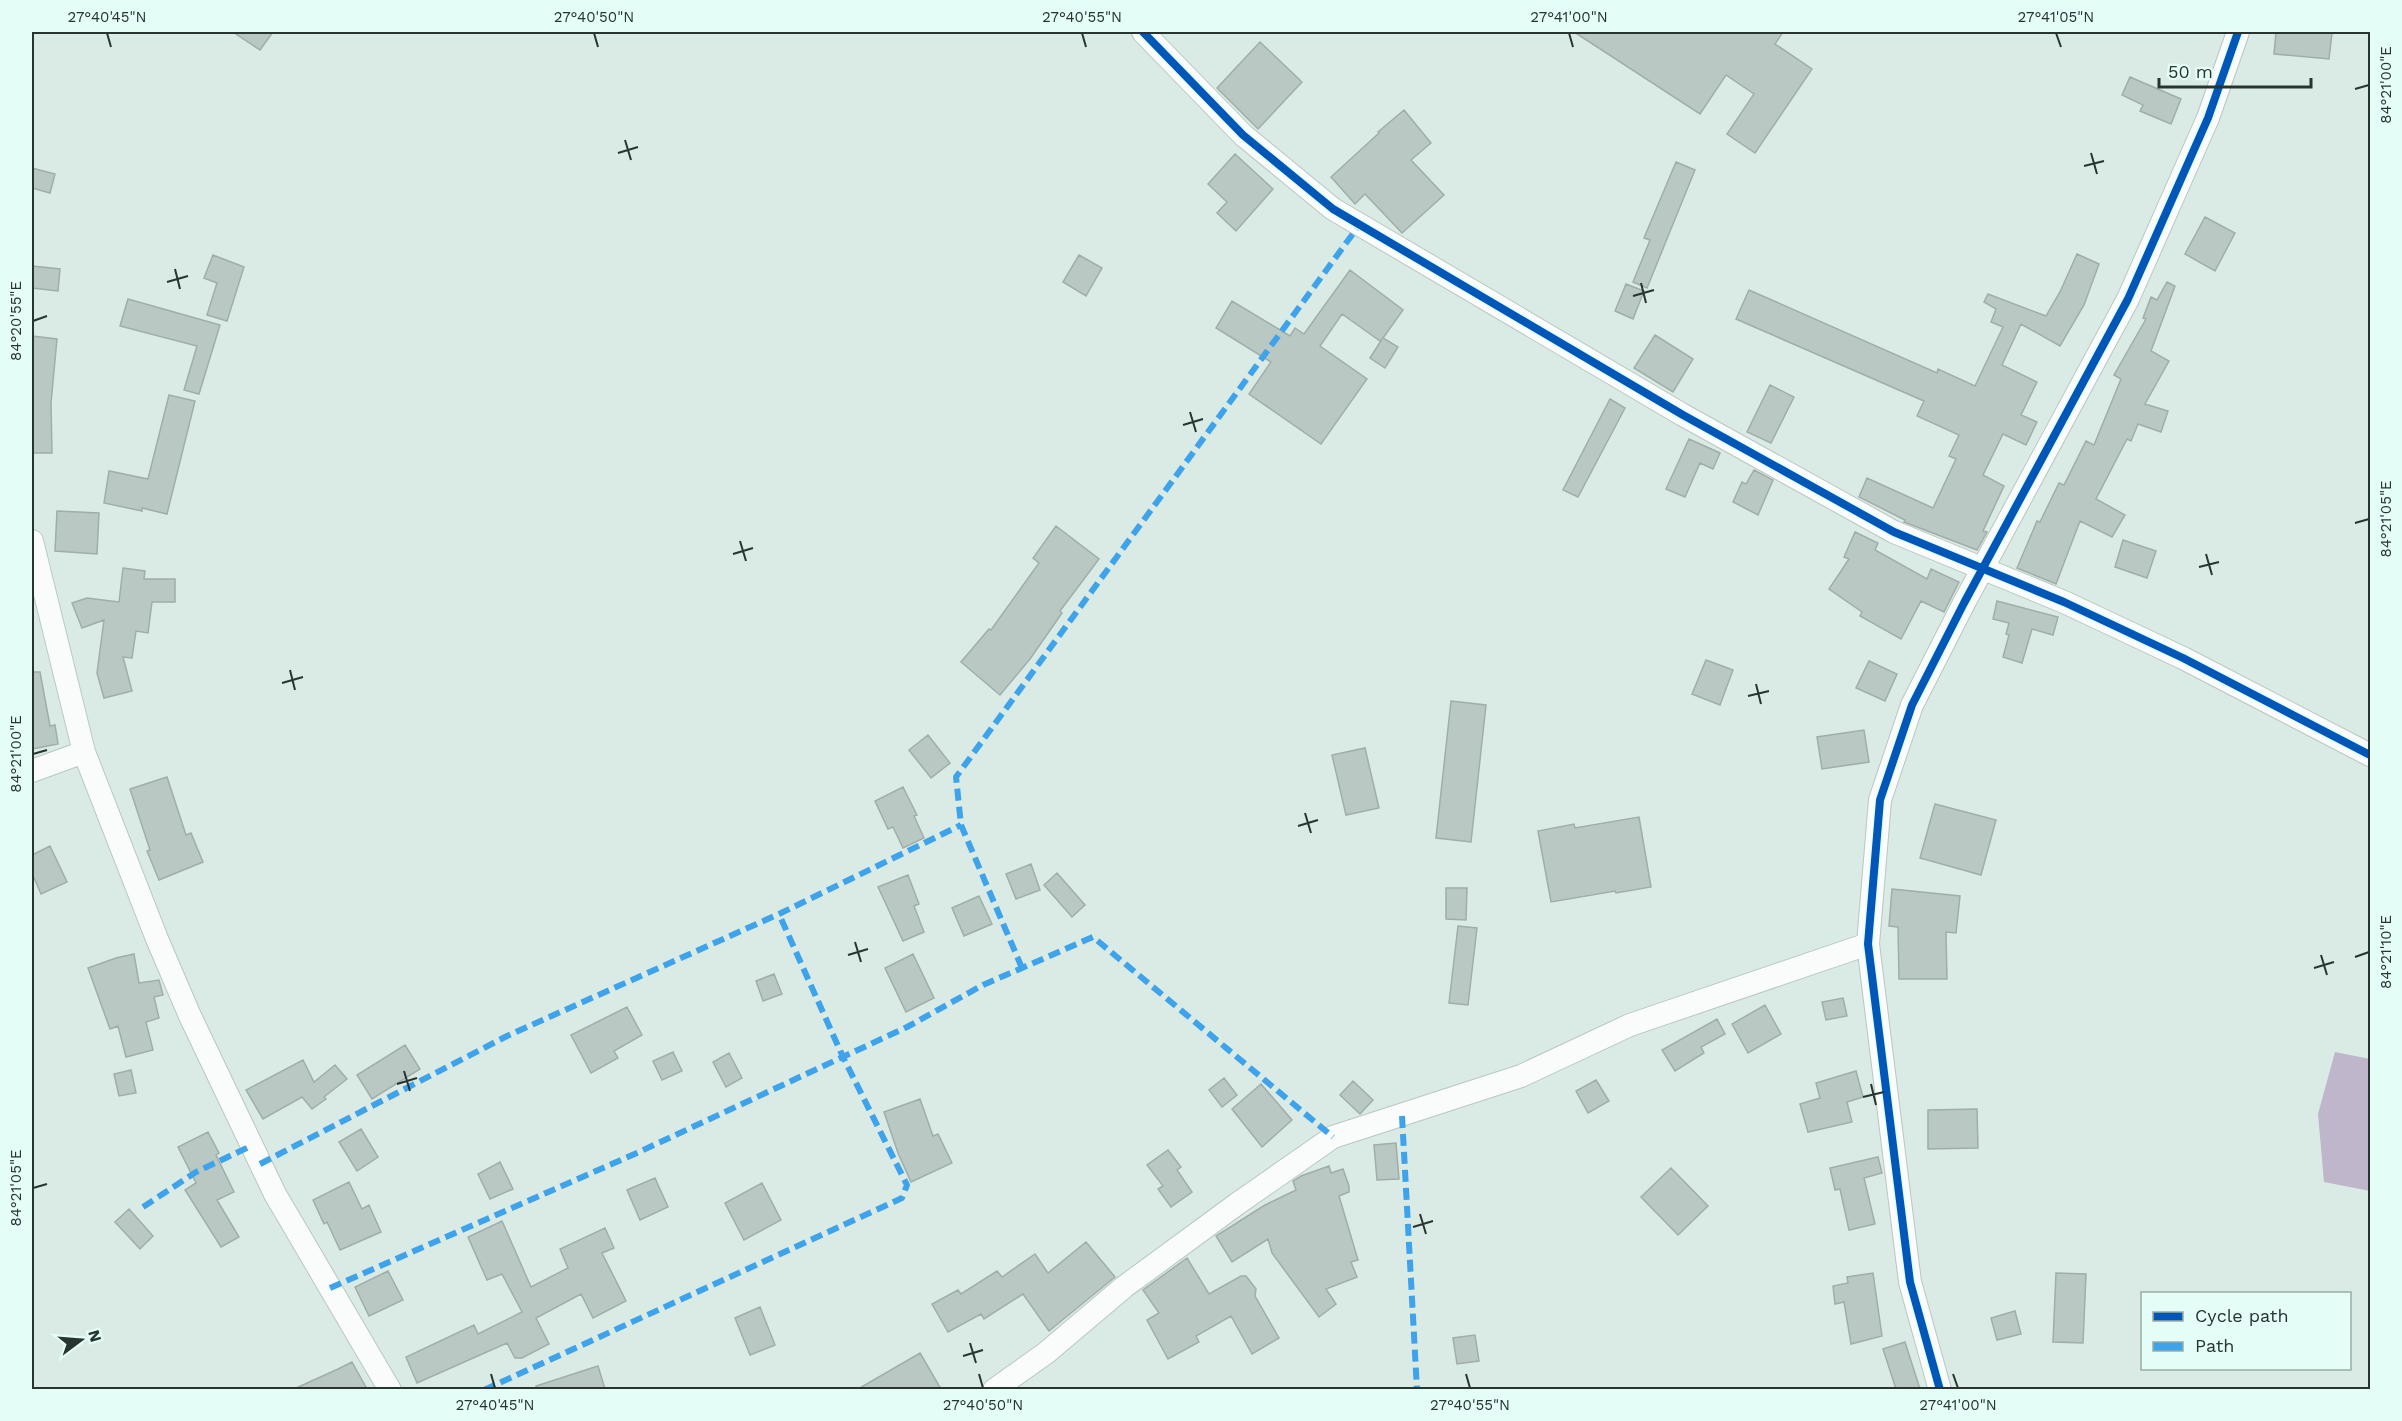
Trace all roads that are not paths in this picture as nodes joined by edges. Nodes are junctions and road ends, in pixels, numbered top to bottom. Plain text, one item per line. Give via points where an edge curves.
1 (1143, 32) edge
2 (2238, 32) edge
3 (32, 541) edge
4 (1982, 569) junction
5 (84, 752) junction
6 (2370, 755) edge
7 (32, 771) edge
8 (1868, 944) junction
9 (390, 1389) edge
10 (994, 1389) edge
11 (1940, 1389) edge

1 - 4 street via 1243,135 1333,209 1733,443 1894,532
2 - 4 street via 2208,118 2128,299
3 - 5 street
4 - 6 street via 2064,602 2183,658
4 - 8 street via 1912,705 1880,800
5 - 7 street
5 - 9 street via 157,939 256,1155
8 - 10 street via 1630,1025 1521,1076 1334,1137 1124,1287 1046,1353
8 - 11 street via 1910,1281

